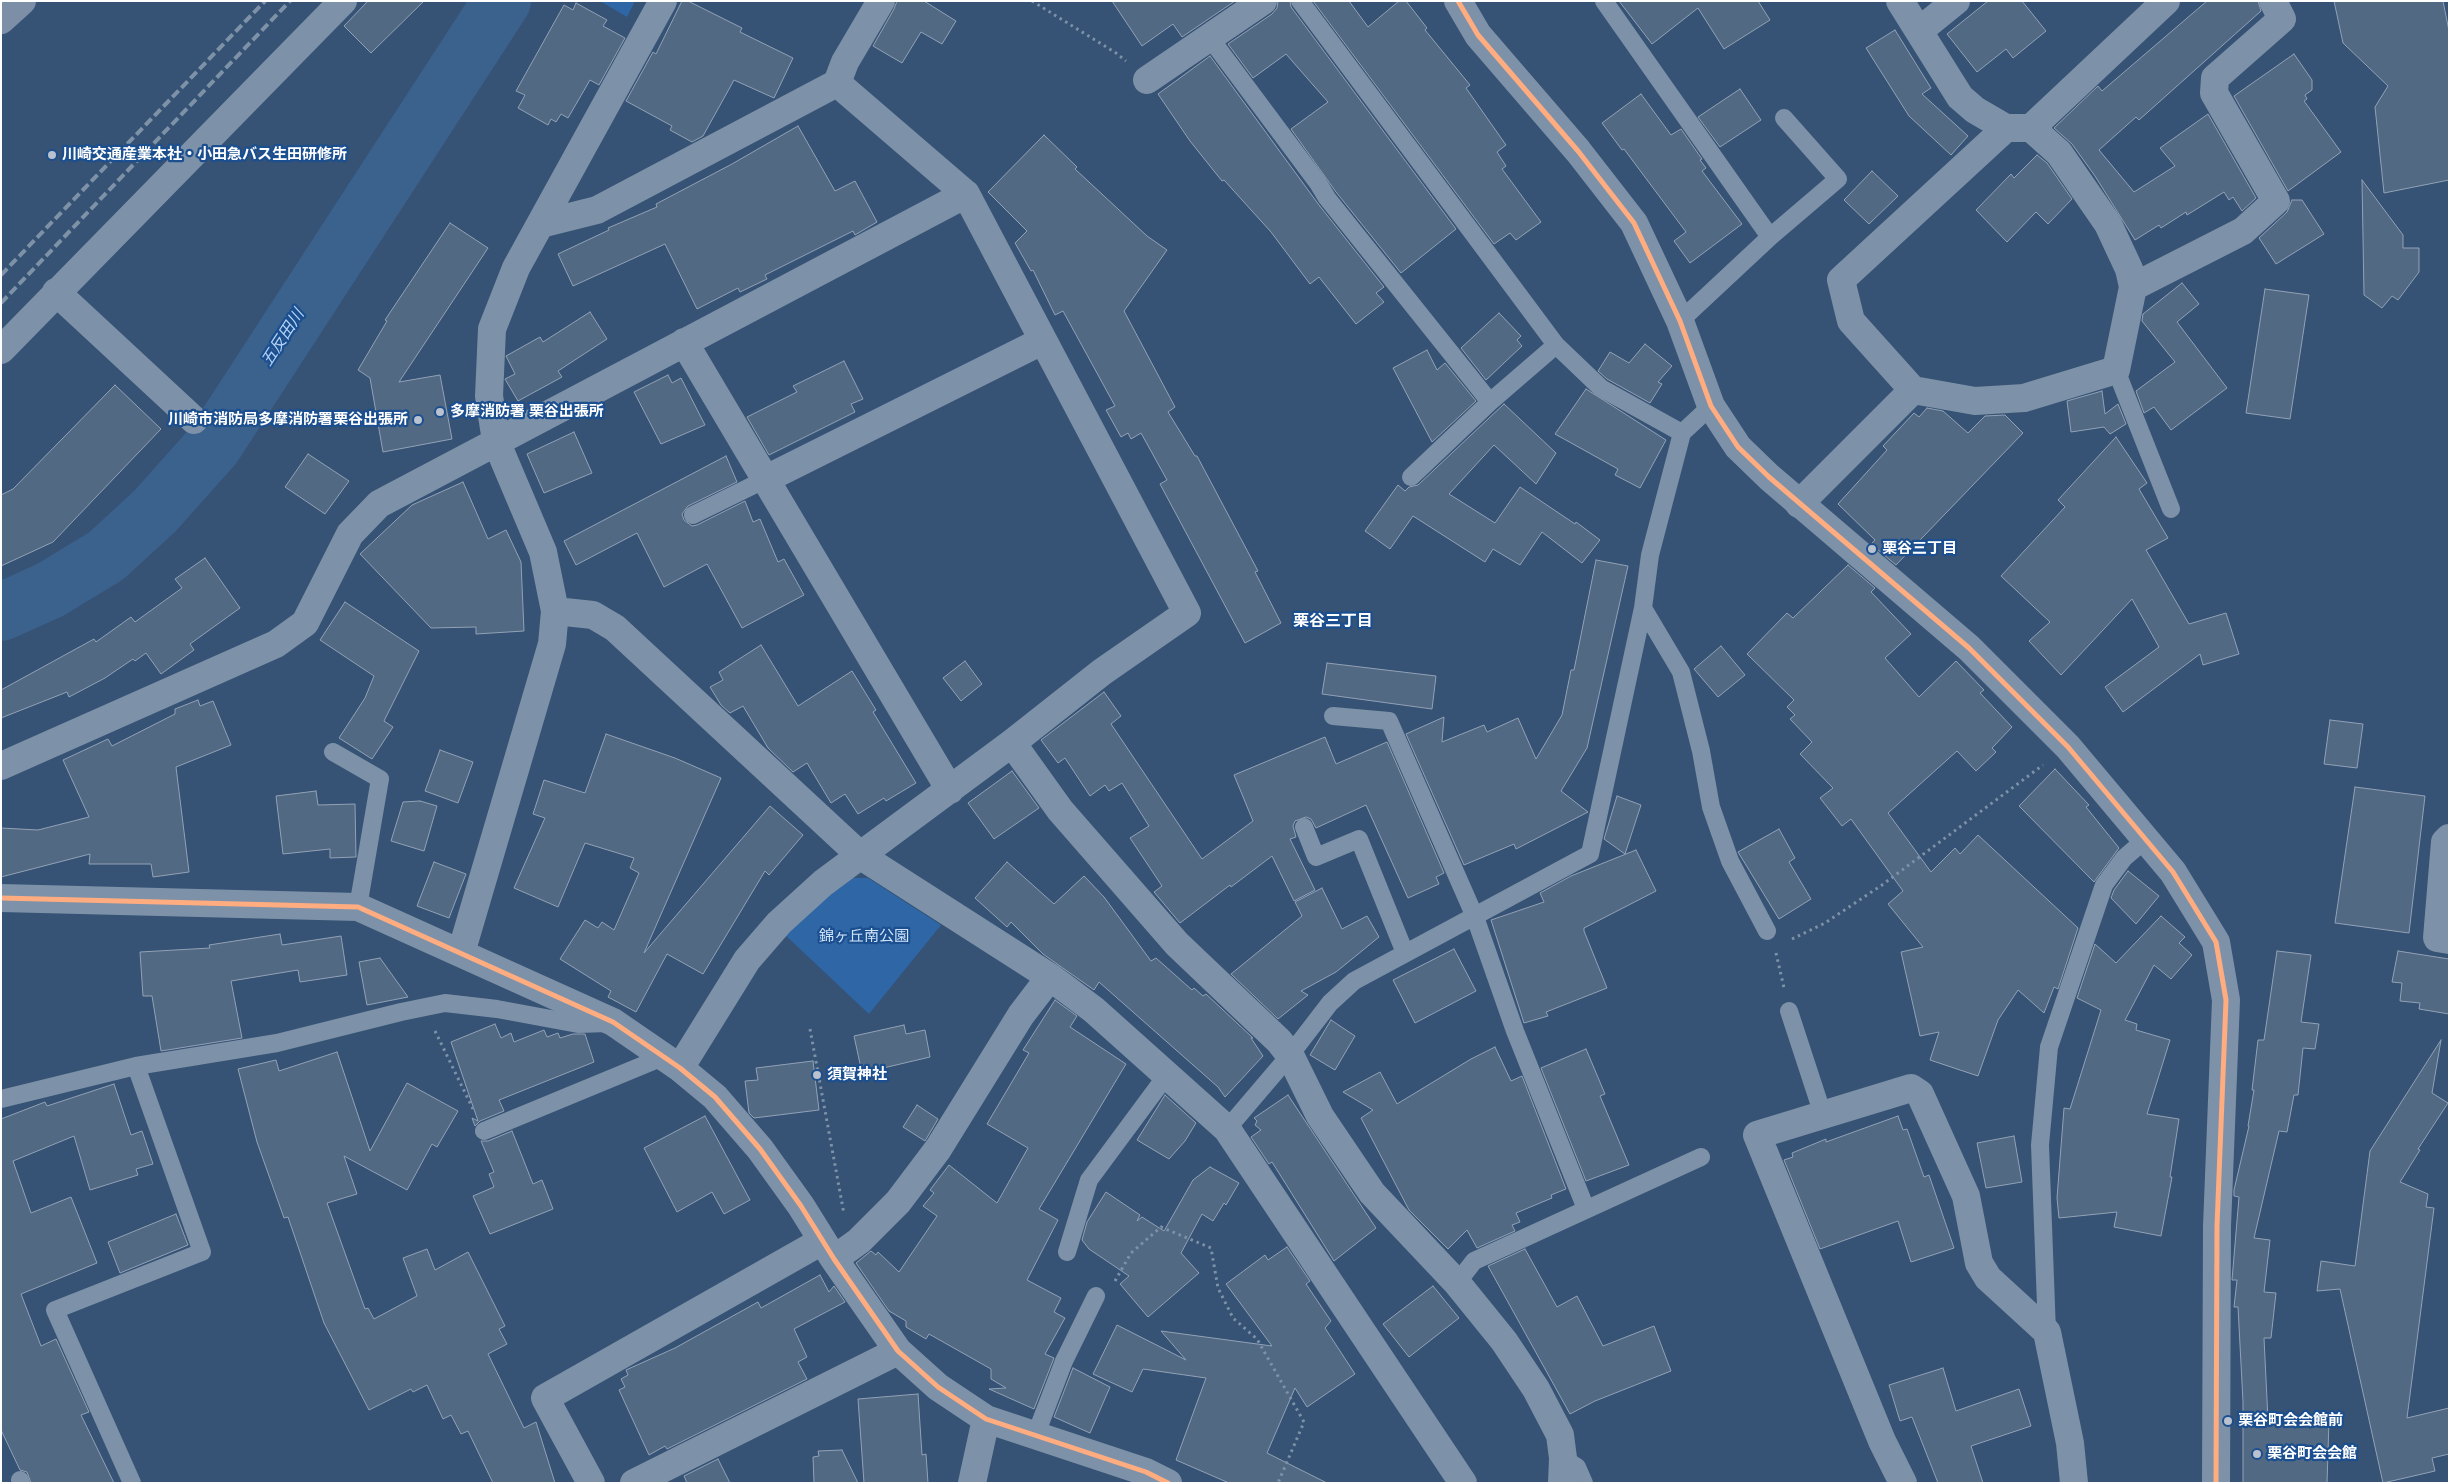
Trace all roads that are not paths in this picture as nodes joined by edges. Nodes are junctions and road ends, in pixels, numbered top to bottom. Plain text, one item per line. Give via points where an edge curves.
1 (22, 1) edge
2 (343, 1) edge
3 (663, 1) edge
4 (881, 1) edge
5 (1263, 1) edge
6 (1300, 1) edge
7 (1604, 1) edge
8 (1900, 1) edge
9 (1956, 1) edge
10 (2166, 1) edge
11 (2273, 1) edge
12 (1465, 5) edge
13 (1, 20) edge
14 (1919, 31) junction
15 (1210, 38) junction
16 (1146, 80) road end
17 (837, 83) junction
18 (1784, 118) dead end
19 (2019, 128) junction
20 (966, 194) junction
21 (541, 224) junction
22 (1770, 237) junction
23 (2133, 287) junction
24 (56, 292) junction
25 (1680, 320) junction
26 (1042, 341) junction
27 (684, 342) junction
28 (1556, 345) junction
29 (1, 350) edge
30 (2116, 370) junction
31 (1913, 390) junction
32 (1490, 402) junction
33 (1711, 406) junction
34 (194, 420) dead end
35 (1682, 433) junction
36 (496, 441) junction
37 (1411, 476) dead end
38 (764, 480) junction
39 (1799, 504) junction
40 (2171, 509) dead end
41 (693, 515) dead end
42 (1643, 608) junction
43 (555, 611) junction
44 (1333, 716) dead end
45 (1012, 743) junction
46 (333, 752) dead end
47 (1, 766) edge
48 (950, 790) junction
49 (1304, 827) dead end
50 (2449, 838) edge
51 (2146, 839) junction
52 (861, 856) junction
53 (1, 898) edge
54 (358, 907) junction
55 (1475, 917) junction
56 (1767, 931) dead end
57 (2449, 940) edge
58 (461, 953) junction
59 (1405, 953) junction
60 (1050, 977) junction
61 (1789, 1011) road end
62 (613, 1022) junction
63 (1290, 1055) junction
64 (671, 1062) junction
65 (136, 1066) junction
66 (1166, 1076) junction
67 (1, 1099) edge
68 (1823, 1115) junction
69 (1227, 1129) junction
70 (484, 1131) road end
71 (1701, 1157) dead end
72 (1586, 1209) junction
73 (835, 1249) junction
74 (1067, 1252) dead end
75 (1457, 1283) junction
76 (1096, 1296) road end
77 (2047, 1332) junction
78 (898, 1350) junction
79 (986, 1419) junction
80 (1036, 1434) junction
81 (1563, 1470) edge
82 (671, 1474) edge
83 (1153, 1479) edge
84 (132, 1483) edge
85 (591, 1483) edge
86 (634, 1483) edge
87 (972, 1483) edge
88 (1463, 1483) edge
89 (1584, 1483) edge
90 (1903, 1483) edge
91 (2074, 1483) edge
92 (2216, 1483) edge

1 - 13 main road
2 - 24 street
3 - 21 street
4 - 17 street via 845,62
5 - 15 street
6 - 28 lane
7 - 22 lane
8 - 14 street
9 - 14 street
10 - 19 street
11 - 23 street via 2282,19 2215,78 2214,93 2276,201 2243,231
12 - 25 street via 1478,35 1578,151 1634,224
14 - 19 street via 1960,97 1976,110
15 - 16 street
15 - 32 lane via 1327,198
17 - 20 street
17 - 21 street via 597,210
18 - 22 lane via 1838,179
19 - 23 street via 2059,153 2108,224 2129,269
19 - 31 street via 1841,280 1851,322
20 - 26 street
20 - 27 street
21 - 36 street via 516,268 492,329 489,396
22 - 25 lane
23 - 30 street
24 - 29 street
24 - 34 street
25 - 33 street
26 - 38 street
26 - 45 street via 1187,613 1102,672
27 - 36 street
27 - 38 street
28 - 32 lane
28 - 35 lane via 1602,388
30 - 31 street via 2024,398 1975,400
30 - 40 lane
31 - 39 street
32 - 37 lane
33 - 35 lane
33 - 39 street via 1738,447
35 - 42 lane via 1650,555
36 - 43 street via 543,552
36 - 47 street via 379,504 350,534 305,623 276,644
38 - 41 lane
38 - 48 street
39 - 51 street via 1969,648 2068,747
42 - 55 lane via 1590,854
42 - 56 lane via 1681,672 1711,807 1730,861
43 - 52 street via 592,615 615,628
43 - 58 street via 552,644
44 - 55 lane via 1389,721
45 - 48 street
45 - 63 street via 1060,810 1177,944
46 - 54 lane via 380,779
48 - 52 street
49 - 59 lane via 1316,857 1359,839
50 - 57 street via 2445,842 2437,938
51 - 77 lane via 2124,858 2104,885 2049,1047 2040,1145
51 - 92 street via 2173,872 2216,942 2226,1000 2217,1226
52 - 60 street
52 - 64 street via 823,882 779,922
53 - 54 street
54 - 58 street
55 - 59 lane
55 - 72 lane via 1515,1031
58 - 62 street
59 - 63 lane via 1354,981 1330,1003
60 - 66 street via 1094,1010
60 - 73 street via 1021,1015 938,1149 898,1202
61 - 68 lane
62 - 64 street
62 - 65 lane via 578,1024 446,1003 277,1043
63 - 69 lane
63 - 75 street via 1320,1116 1372,1192
64 - 70 lane
64 - 73 street via 715,1097 760,1149
65 - 67 lane
65 - 84 lane via 202,1252 55,1310
66 - 69 street
66 - 74 lane via 1089,1180
68 - 77 street via 1911,1088 1920,1094 1966,1196 1979,1263 1988,1278
68 - 90 street via 1757,1135 1882,1441
69 - 88 street
71 - 72 lane
72 - 75 lane via 1474,1261
73 - 78 street
73 - 85 street via 546,1398
75 - 81 street via 1504,1341 1536,1389 1560,1436
76 - 80 lane via 1064,1360
77 - 91 street via 2070,1443
78 - 79 street via 938,1387
78 - 82 street
79 - 80 street
79 - 87 street
80 - 83 street
81 - 89 lane via 1577,1467
82 - 86 street

